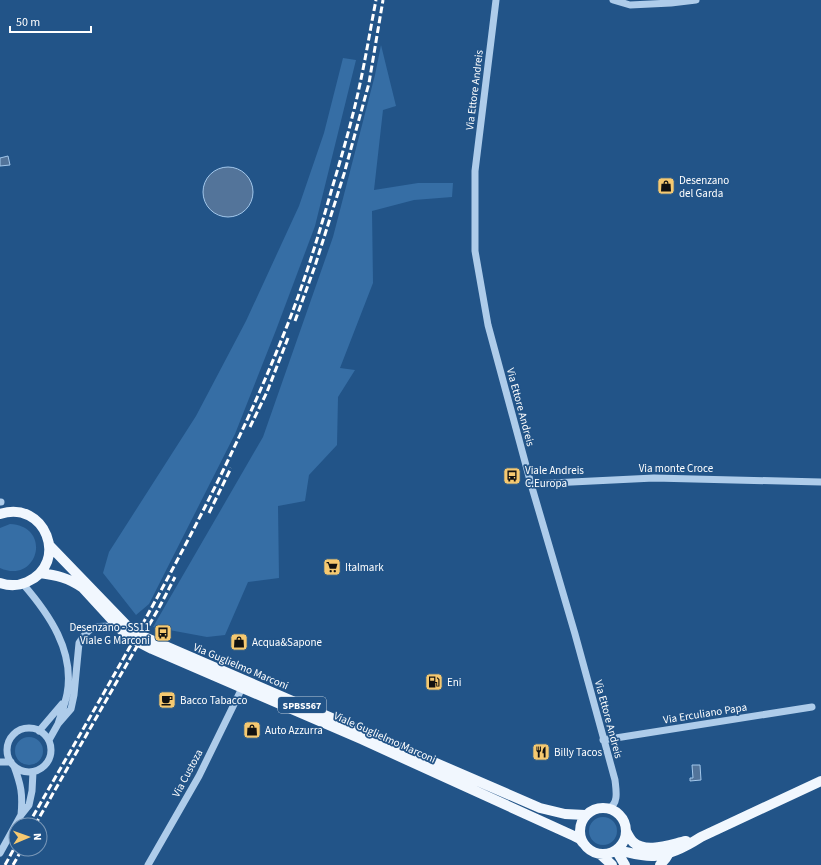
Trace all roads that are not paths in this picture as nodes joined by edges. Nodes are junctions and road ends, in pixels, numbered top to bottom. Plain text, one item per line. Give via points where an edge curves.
1 (496, 0) edge
2 (613, 0) edge
3 (696, 0) edge
4 (821, 482) edge
5 (531, 484) junction
6 (0, 514) edge
7 (49, 545) junction
8 (40, 573) junction
9 (0, 583) edge
10 (23, 584) junction
11 (117, 627) junction
12 (242, 688) junction
13 (64, 703) junction
14 (812, 707) dead end
15 (58, 724) junction
16 (39, 731) junction
17 (49, 740) junction
18 (603, 740) junction
19 (0, 762) edge
20 (12, 764) junction
21 (33, 772) junction
22 (821, 781) edge
23 (609, 808) junction
24 (21, 815) junction
25 (585, 815) junction
26 (626, 831) junction
27 (701, 837) junction
28 (583, 843) junction
29 (616, 850) junction
30 (669, 852) junction
31 (0, 853) edge
32 (600, 854) junction
33 (148, 865) edge
34 (612, 865) edge
35 (625, 865) edge
36 (660, 865) edge

1 - 5 street, Via Ettore Andreis via 475,171 475,251 488,325
2 - 3 street via 630,5
4 - 5 street, Via monte Croce via 654,478
5 - 18 street, Via Ettore Andreis
6 - 7 main road via 17,512 33,517 44,529
7 - 8 main road via 47,560
7 - 25 main road, Via Guglielmo Marconi / SPBS567 via 133,632 540,808 565,814
8 - 10 main road
8 - 11 main road, Viale Guglielmo Marconi / SPBS567 via 56,575 83,588
9 - 10 main road
10 - 13 street via 53,625 64,647 68,669
11 - 12 main road, Viale Guglielmo Marconi / SPBS567 via 127,636 146,646
11 - 15 street via 102,626 91,629 83,636 79,643 71,708
12 - 28 main road, Viale Guglielmo Marconi / SPBS567 via 361,739 574,836
12 - 33 street, Via Custoza via 199,776
13 - 15 street
13 - 16 street
14 - 18 street, Via Erculiano Papa
15 - 17 street
16 - 17 street
16 - 20 street via 22,730 11,738 8,750
17 - 21 street via 49,760 45,766
18 - 23 street, Via Ettore Andreis via 616,789 615,802
19 - 20 street
20 - 21 street via 19,770
20 - 24 street via 23,799
21 - 24 street via 29,805
22 - 27 main road
23 - 25 main road, Via Guglielmo Marconi via 594,809
23 - 26 main road via 618,813 624,821
24 - 31 street
25 - 28 main road via 580,826 580,838
26 - 27 main road via 634,842 649,847
26 - 29 main road via 625,838
27 - 30 main road via 685,847
28 - 32 main road via 587,849
29 - 30 main road via 653,856
29 - 32 main road
29 - 35 main road
30 - 36 main road
32 - 34 main road

